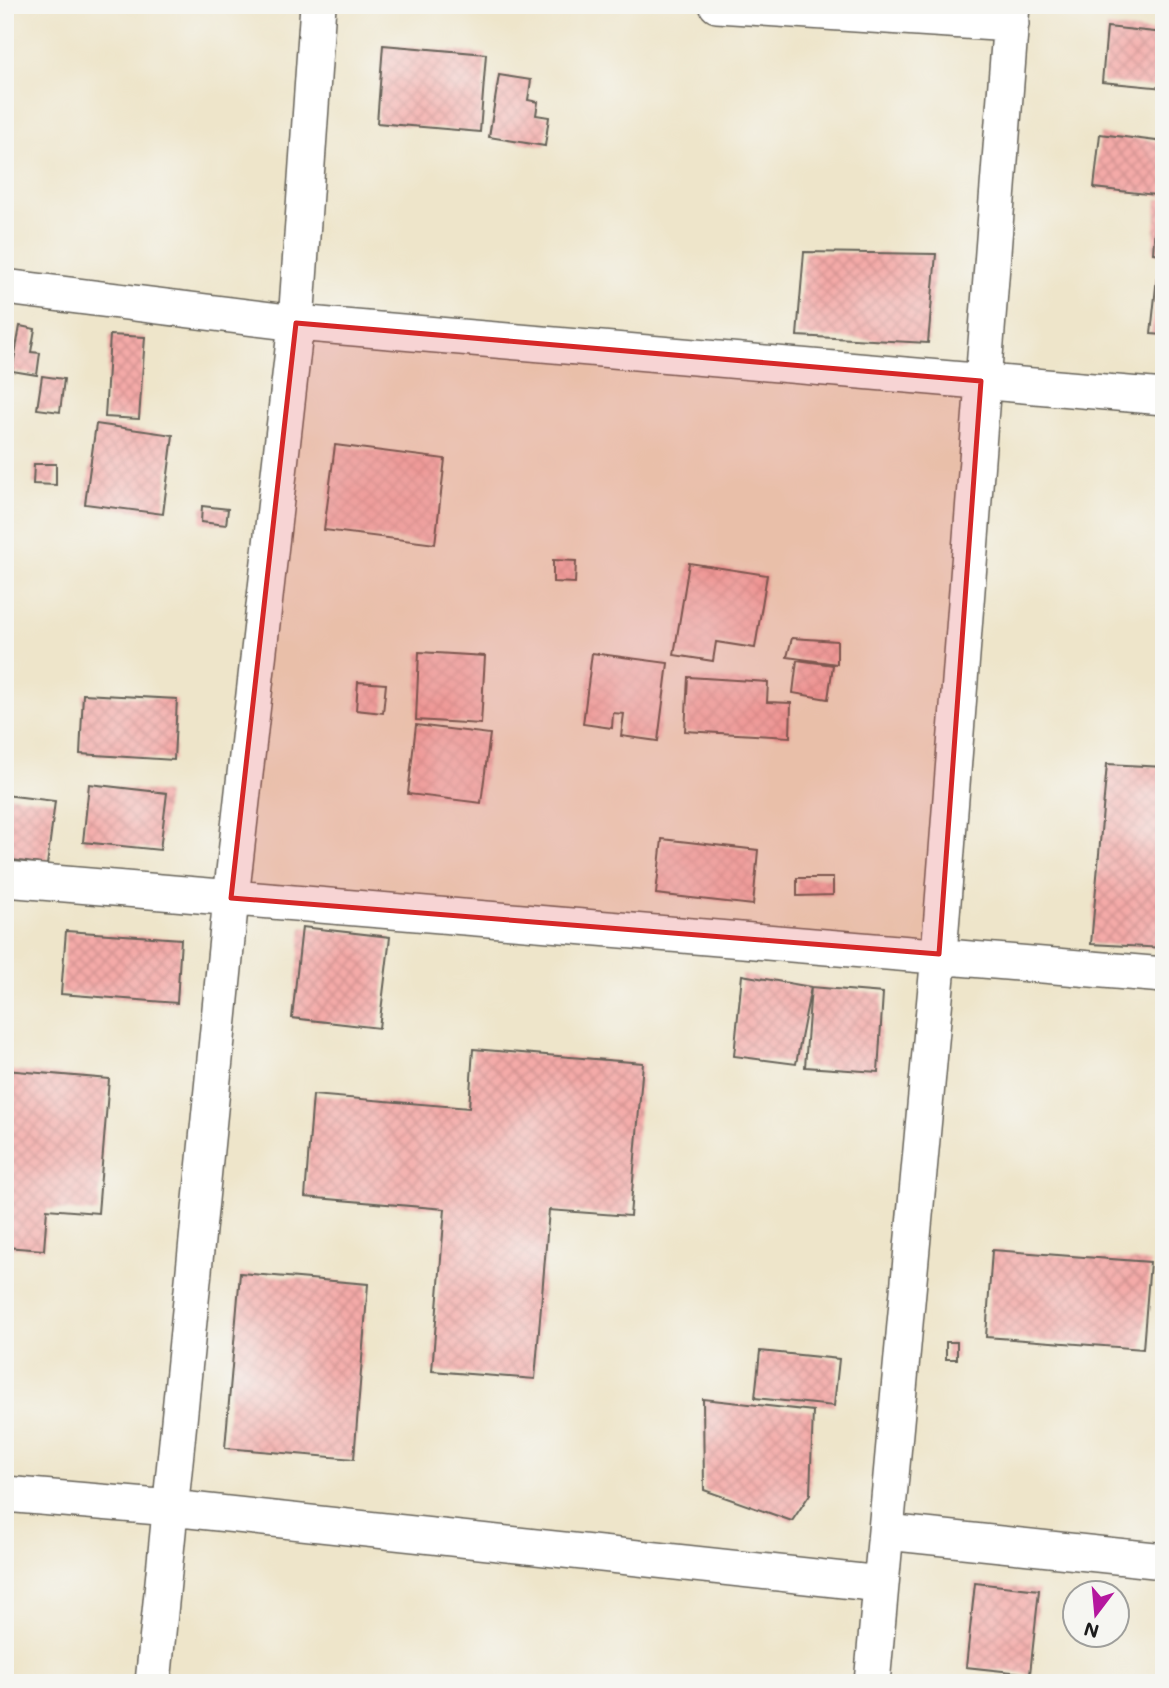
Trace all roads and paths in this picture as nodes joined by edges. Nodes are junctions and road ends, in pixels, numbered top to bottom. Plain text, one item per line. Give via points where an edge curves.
1 (318, 5) edge
2 (718, 5) edge
3 (1012, 15) edge
4 (5, 287) edge
5 (296, 323) junction
6 (981, 382) junction
7 (1164, 397) edge
8 (5, 879) edge
9 (231, 898) junction
10 (939, 954) junction
11 (1164, 975) edge
12 (5, 1494) edge
13 (171, 1508) junction
14 (887, 1532) junction
15 (1164, 1560) edge
16 (881, 1584) junction
17 (153, 1683) edge
18 (872, 1683) edge

1 - 5 street
2 - 3 street
3 - 6 street
4 - 5 street
5 - 6 street
5 - 9 street
6 - 7 street
6 - 10 street
8 - 9 street
9 - 10 street
9 - 13 street
10 - 11 street
10 - 14 street
12 - 13 street
13 - 16 street
13 - 17 street
14 - 15 street
14 - 16 street
16 - 18 street

